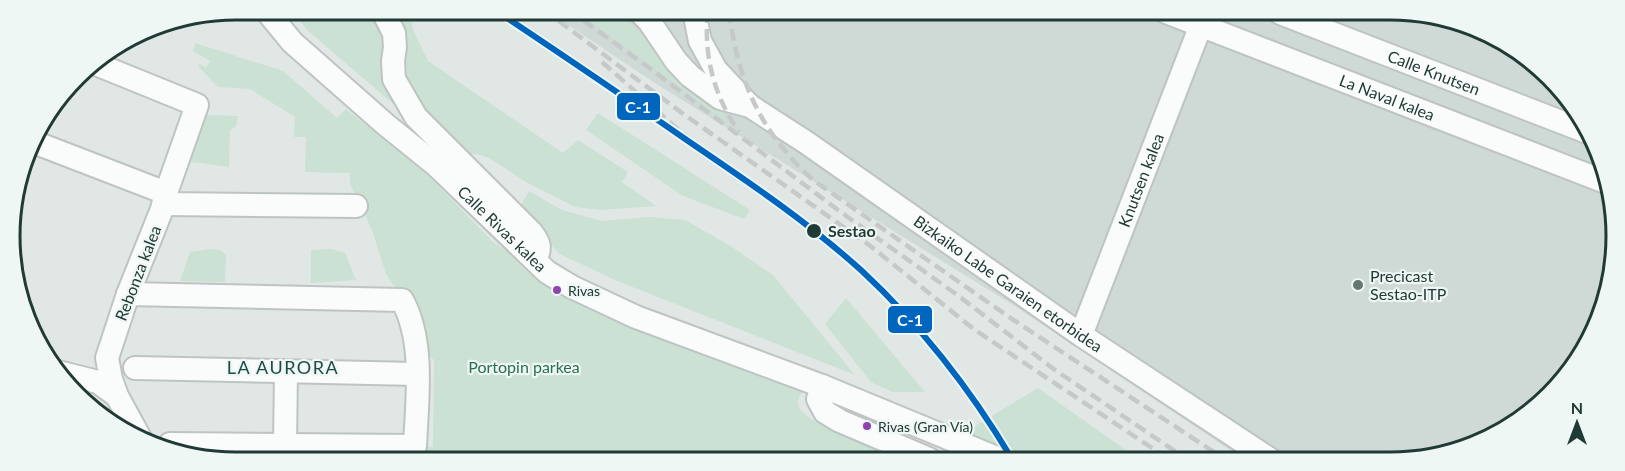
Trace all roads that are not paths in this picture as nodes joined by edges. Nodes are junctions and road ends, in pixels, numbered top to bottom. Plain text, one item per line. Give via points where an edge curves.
1 (274, 20) edge
2 (389, 20) edge
3 (648, 20) edge
4 (696, 20) edge
5 (1204, 20) edge
6 (1206, 20) edge
7 (1298, 20) edge
8 (101, 66) edge
9 (750, 106) junction
10 (1577, 128) edge
11 (40, 145) edge
12 (1598, 179) edge
13 (165, 198) junction
14 (356, 206) dead end
15 (535, 260) junction
16 (128, 294) junction
17 (1081, 335) junction
18 (107, 358) junction
19 (135, 368) dead end
20 (286, 371) junction
21 (70, 374) edge
22 (416, 374) junction
23 (82, 377) junction
24 (822, 386) junction
25 (117, 396) junction
26 (133, 426) edge
27 (181, 444) edge
28 (285, 446) junction
29 (913, 452) edge
30 (982, 452) edge
31 (1259, 452) edge

1 - 15 street, Calle Rivas kalea via 292,42 437,166
2 - 15 street via 394,33 394,79 416,117 532,233 540,243
3 - 9 street via 690,76 720,98
4 - 9 street via 700,41 716,70
5 - 17 street, Knutsen kalea
6 - 12 street, La Naval kalea
7 - 10 street, Calle Knutsen
8 - 13 street, Rebonza kalea via 197,105
9 - 17 street, Bizkaiko Labe Garaien etorbidea
11 - 13 street
13 - 14 street
13 - 16 street, Rebonza kalea
15 - 24 street, Calle Rivas kalea via 573,287 636,317
16 - 18 street, Rebonza kalea
16 - 22 street via 402,300 416,336
17 - 31 street, Bizkaiko Labe Garaien etorbidea
18 - 23 street
18 - 25 street
19 - 20 street
20 - 22 street
20 - 28 street
21 - 23 street
22 - 28 street via 416,446
23 - 25 street via 98,382
24 - 29 street via 818,399 825,412
24 - 30 street, Calle Rivas kalea
25 - 26 street
27 - 28 street

